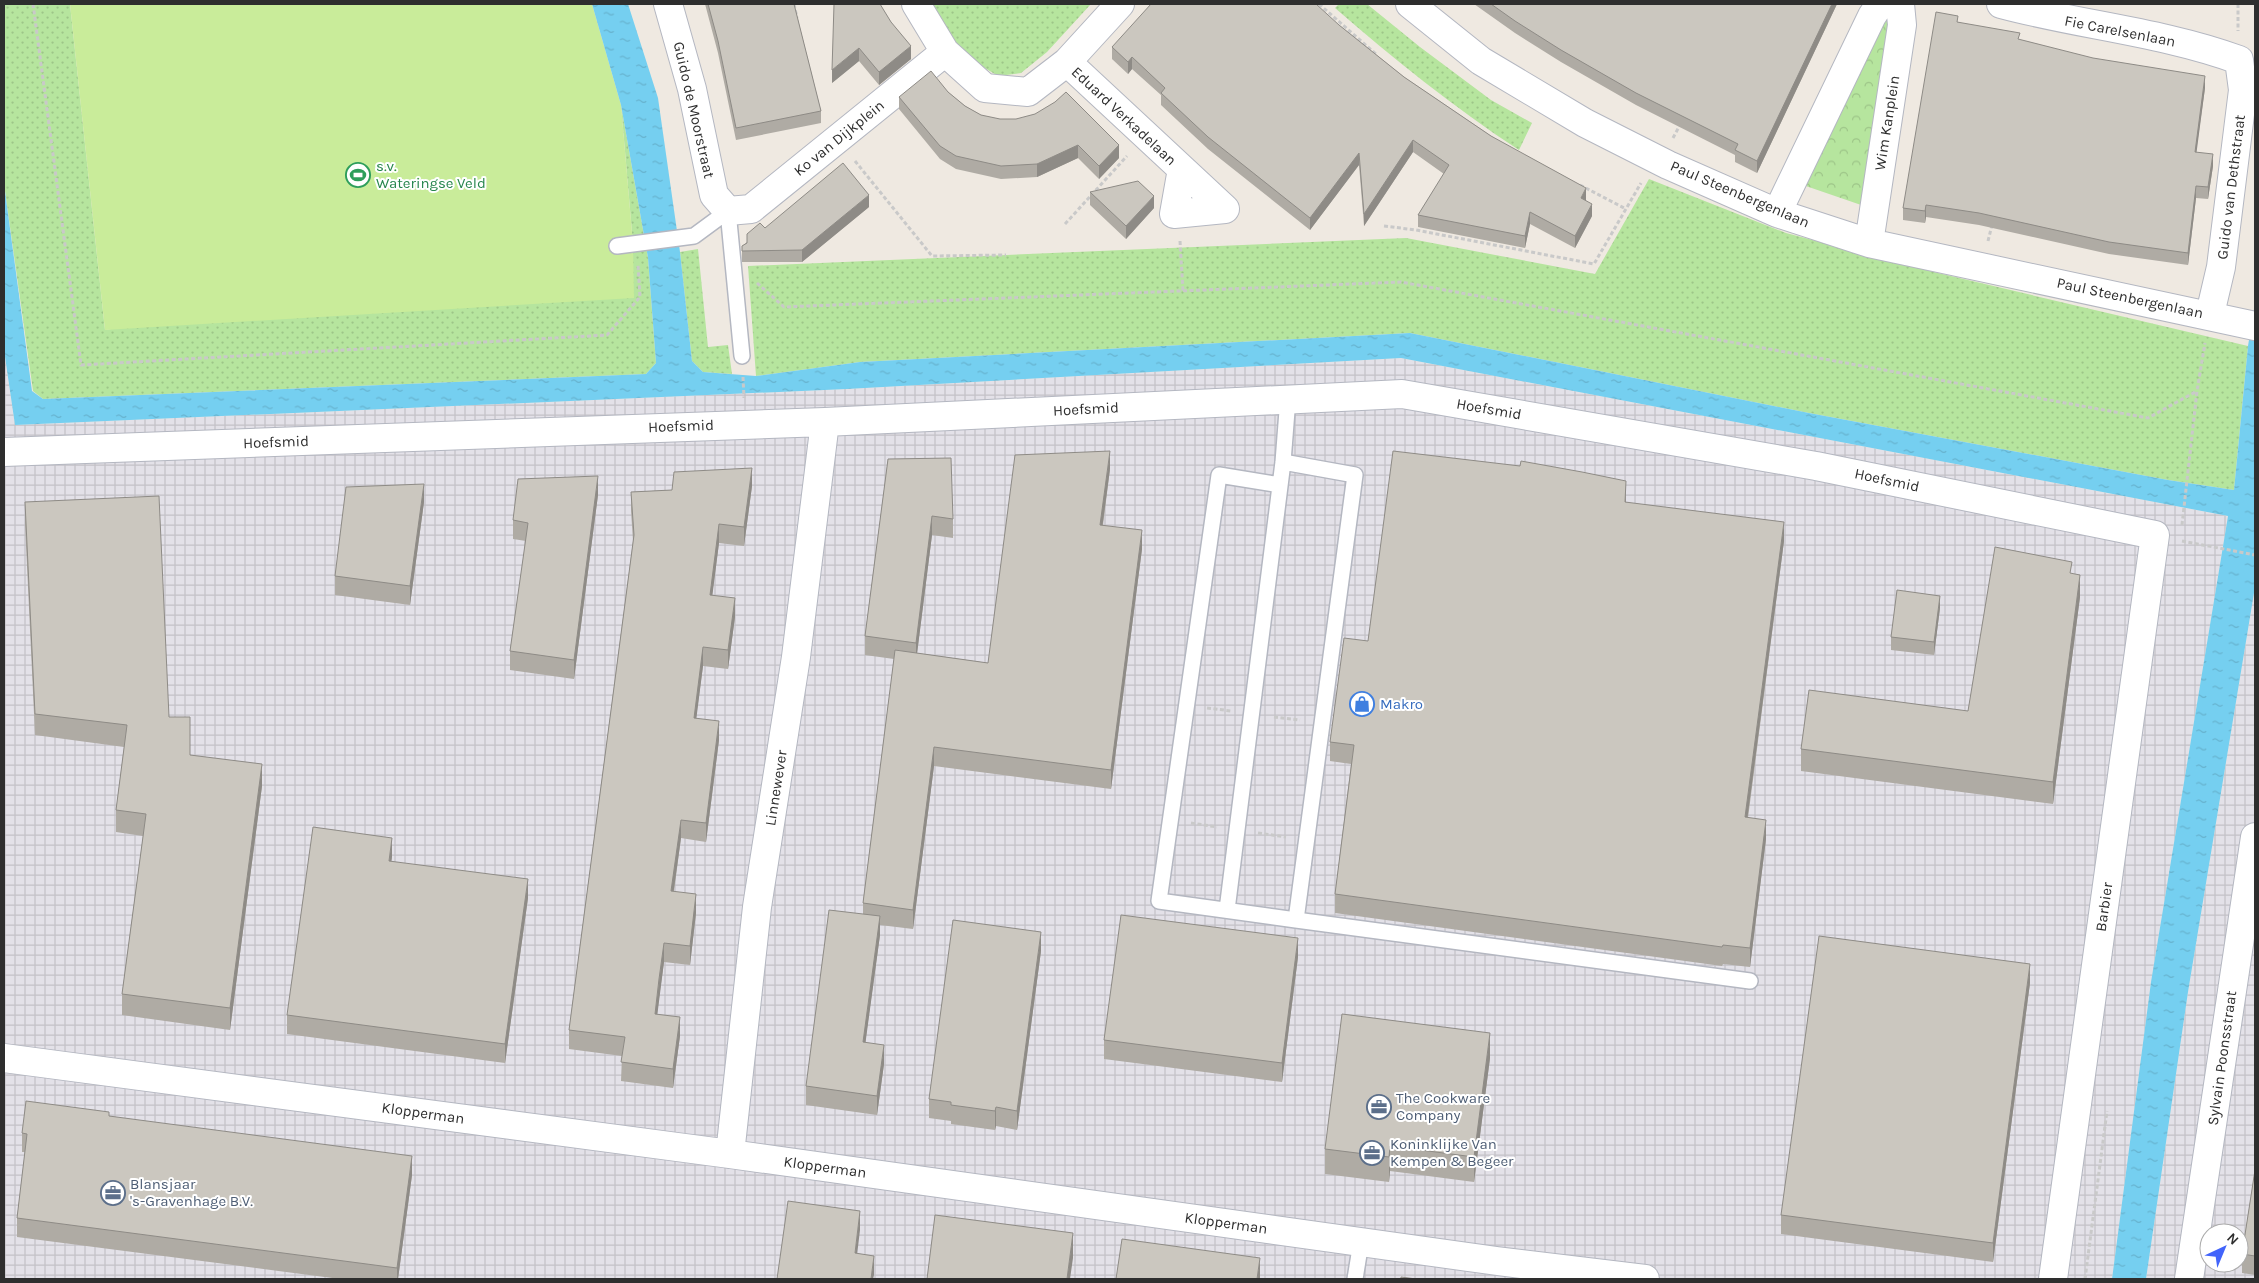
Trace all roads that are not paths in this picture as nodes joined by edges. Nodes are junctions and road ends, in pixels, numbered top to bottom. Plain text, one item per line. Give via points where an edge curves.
1 (668, 4) edge
2 (916, 4) edge
3 (1120, 4) edge
4 (1410, 4) edge
5 (1880, 4) edge
6 (1900, 4) edge
7 (2001, 4) edge
8 (945, 52) junction
9 (2238, 60) joint
10 (1067, 62) junction
11 (1182, 169) junction
12 (728, 211) junction
13 (1777, 213) junction
14 (1869, 243) junction
15 (617, 246) dead end
16 (2233, 321) edge
17 (742, 356) dead end
18 (1288, 398) junction
19 (825, 422) junction
20 (4, 452) edge
21 (1283, 462) junction
22 (1280, 485) junction
23 (2155, 535) joint
24 (2255, 837) edge
25 (1227, 910) junction
26 (1296, 920) junction
27 (1750, 981) dead end
28 (4, 1058) edge
29 (730, 1154) junction
30 (1361, 1242) junction
31 (1355, 1279) edge
32 (1645, 1279) edge
33 (2053, 1279) edge
34 (2189, 1279) edge

1 - 12 street, Guido de Moorstraat via 692,90 714,195
2 - 8 street
3 - 10 street
4 - 13 street, Paul Steenbergenlaan via 1481,62 1585,123 1662,151
5 - 13 street
6 - 14 street, Wim Kanplein via 1902,25
7 - 9 street, Fie Carelsenlaan via 2203,47
8 - 10 street via 985,88 1028,92
8 - 12 street, Ko van Dijkplein via 751,209
9 - 16 street, Guido van Dethstraat via 2243,90 2220,267
10 - 11 street, Eduard Verkadelaan
11 - 11 street, Eduard Verkadelaan via 1225,209 1174,214
12 - 15 lane via 694,236
12 - 17 lane
13 - 14 street, Paul Steenbergenlaan
14 - 16 street, Paul Steenbergenlaan
18 - 19 street, Hoefsmid
18 - 21 lane
18 - 23 street, Hoefsmid via 1402,394 1816,466
19 - 20 street, Hoefsmid
19 - 29 street, Linnewever via 796,657 757,907
21 - 22 lane
21 - 26 lane via 1355,475
22 - 25 lane
22 - 25 lane via 1219,474 1159,901
23 - 33 street, Barbier
24 - 34 street, Sylvain Poonsstraat
25 - 26 lane
26 - 27 lane
28 - 29 street, Klopperman
29 - 30 street, Klopperman
30 - 31 lane
30 - 32 street, Klopperman

